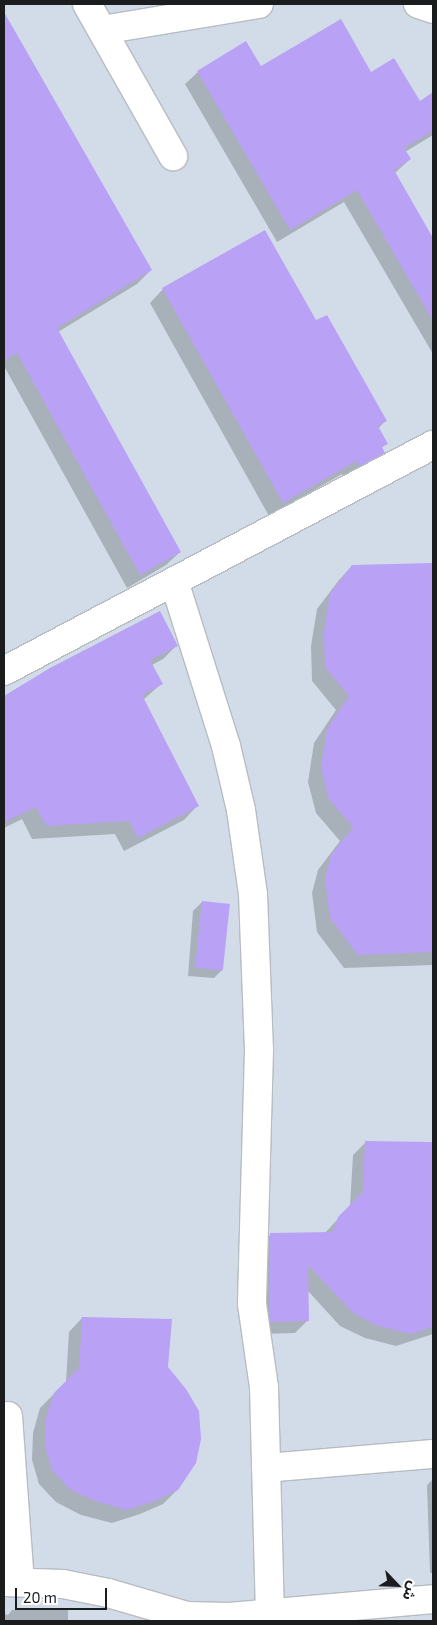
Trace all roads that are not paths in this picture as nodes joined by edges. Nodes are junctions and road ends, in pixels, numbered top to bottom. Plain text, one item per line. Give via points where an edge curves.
1 (88, 4) edge
2 (259, 4) edge
3 (418, 4) edge
4 (433, 9) edge
5 (102, 30) junction
6 (173, 156) dead end
7 (433, 446) edge
8 (174, 582) junction
9 (4, 671) edge
10 (8, 1416) dead end
11 (433, 1454) edge
12 (266, 1468) junction
13 (12, 1582) edge
14 (433, 1599) edge
15 (270, 1613) junction

1 - 5 lane
2 - 5 lane
3 - 4 lane
5 - 6 lane
7 - 8 lane
8 - 9 lane
8 - 12 lane via 226,746 241,810 253,894 259,1050 252,1304 264,1387
10 - 13 lane
11 - 12 lane
12 - 15 lane
13 - 15 lane via 63,1584 108,1593 187,1616 229,1617
14 - 15 lane

